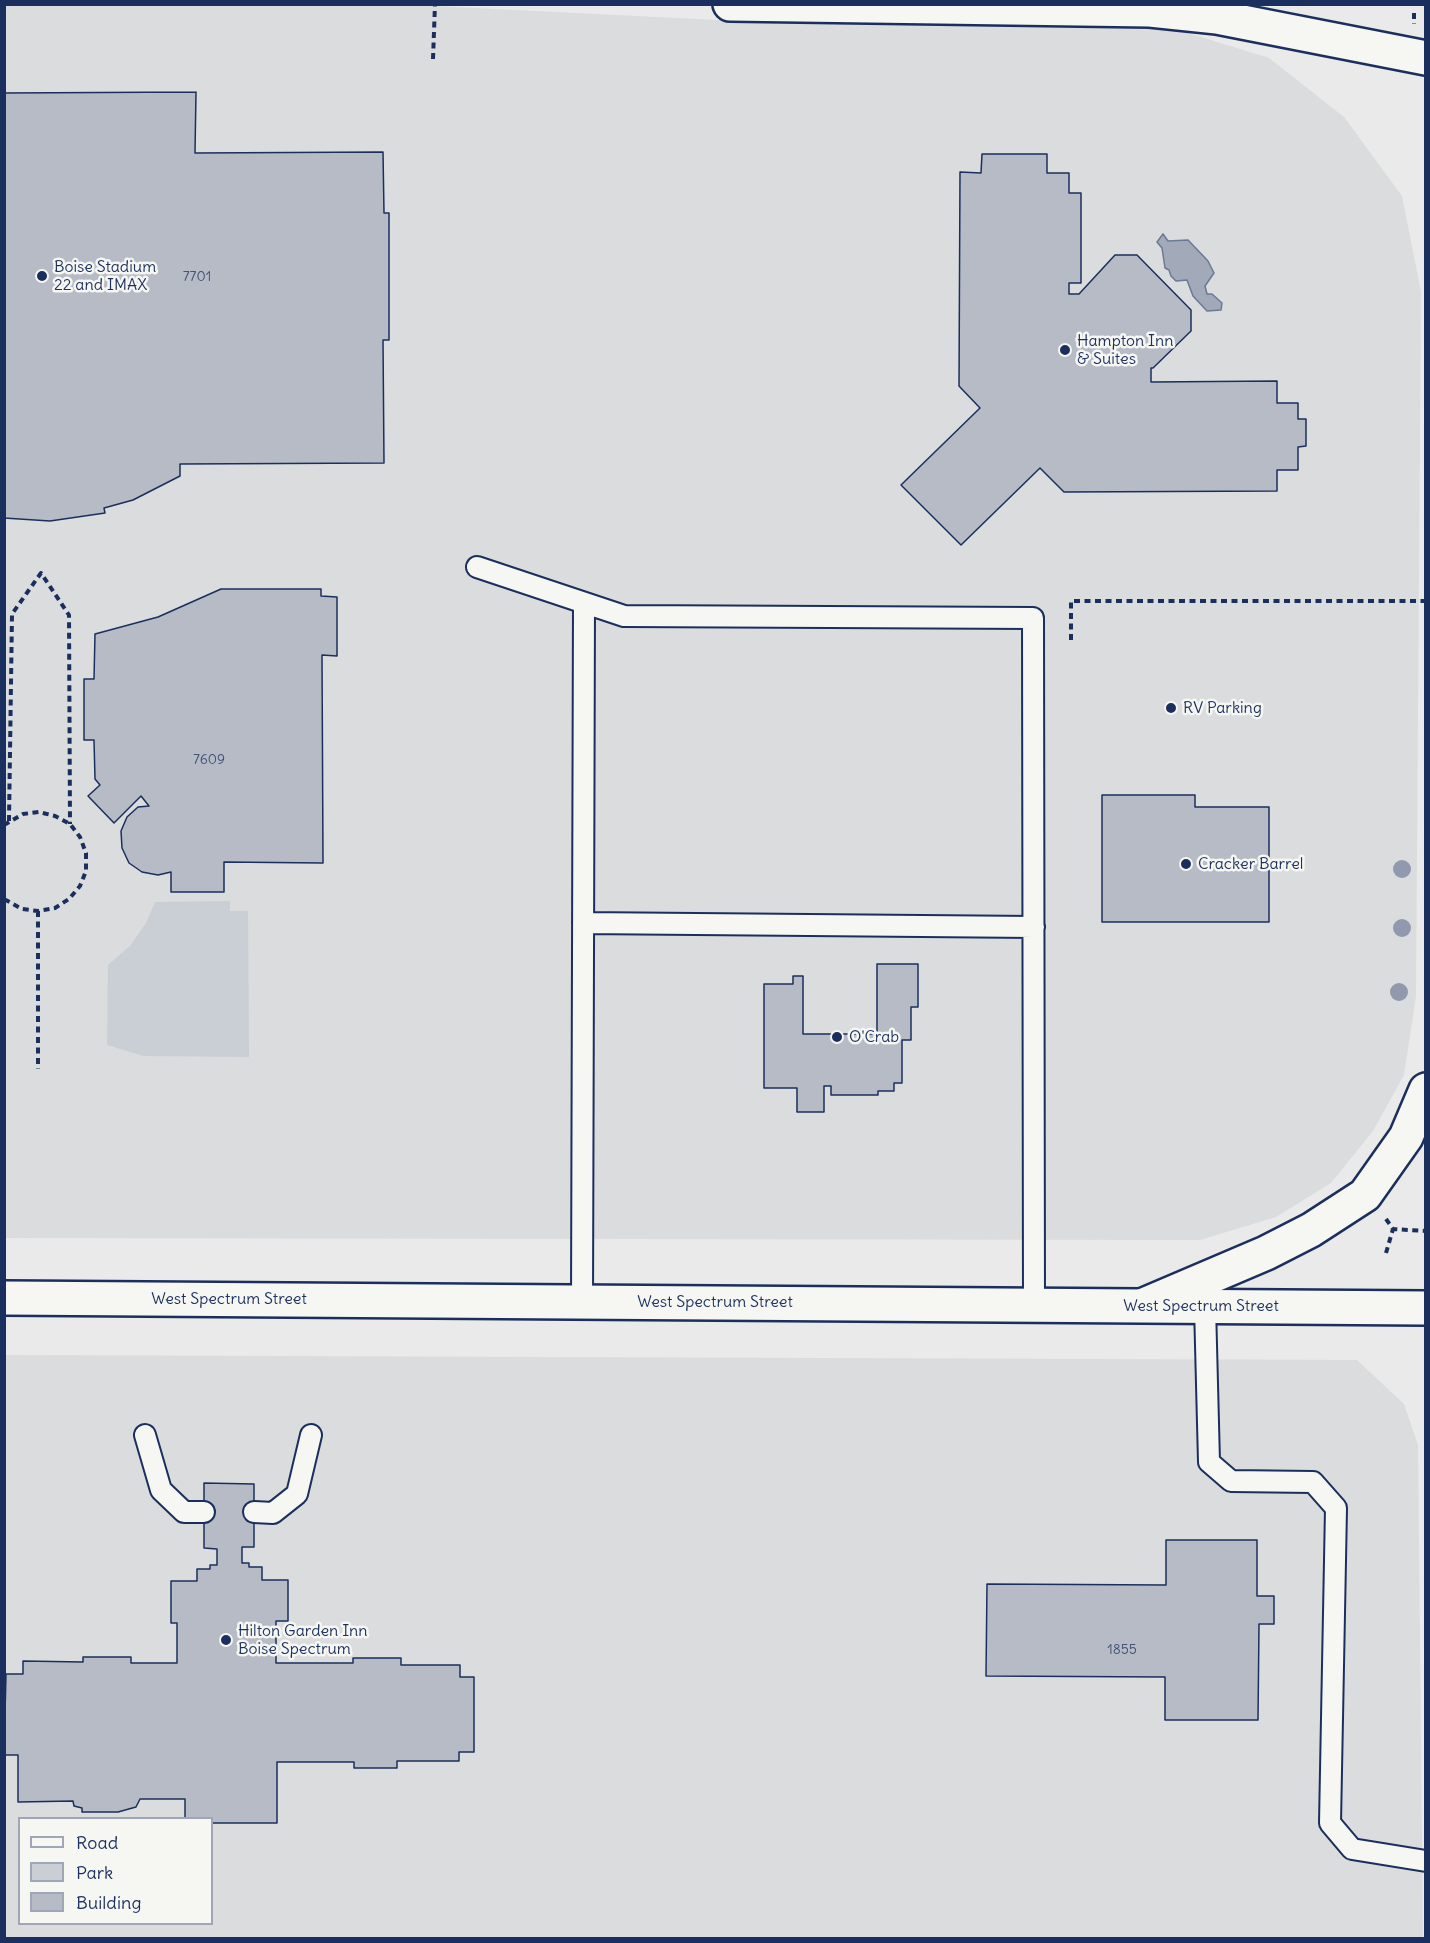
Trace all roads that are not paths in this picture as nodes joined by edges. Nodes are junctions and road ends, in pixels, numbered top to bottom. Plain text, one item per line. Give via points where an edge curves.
1 (730, 4) edge
2 (1425, 58) edge
3 (477, 567) dead end
4 (584, 603) junction
5 (583, 923) junction
6 (1034, 927) junction
7 (1425, 1090) edge
8 (4, 1298) edge
9 (582, 1301) junction
10 (1034, 1305) junction
11 (1144, 1305) junction
12 (1205, 1306) junction
13 (1425, 1308) edge
14 (145, 1435) dead end
15 (311, 1435) dead end
16 (204, 1512) dead end
17 (254, 1512) dead end
18 (1425, 1861) edge

1 - 2 street via 1159,10
3 - 4 lane
4 - 5 lane
4 - 6 lane via 624,616 1034,618
5 - 6 lane
5 - 9 lane
6 - 10 lane
7 - 11 street via 1406,1137 1365,1195 1266,1253
8 - 9 street, West Spectrum Street
9 - 10 street, West Spectrum Street
10 - 11 street, West Spectrum Street
11 - 12 street, West Spectrum Street
12 - 13 street, West Spectrum Street
12 - 18 lane via 1209,1462 1231,1481 1313,1482 1336,1508 1330,1823 1352,1850
14 - 16 lane via 161,1490 184,1512
15 - 17 lane via 297,1494 273,1513

